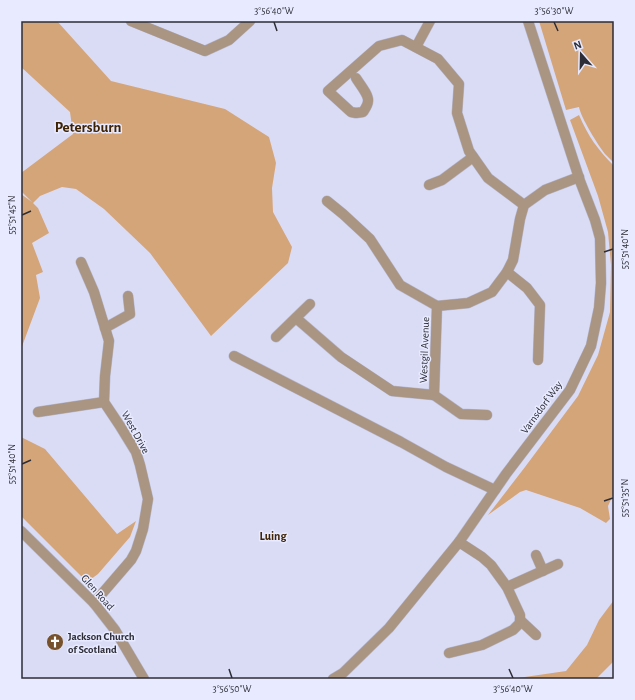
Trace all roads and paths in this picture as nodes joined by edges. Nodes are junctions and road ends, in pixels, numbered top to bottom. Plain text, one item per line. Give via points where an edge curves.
1 (131, 21) edge
2 (250, 21) edge
3 (430, 21) edge
4 (528, 21) edge
5 (416, 47) junction
6 (356, 78) dead end
7 (473, 157) junction
8 (579, 177) junction
9 (429, 185) dead end
10 (327, 201) dead end
11 (524, 205) junction
12 (81, 262) dead end
13 (507, 272) junction
14 (128, 296) dead end
15 (310, 304) dead end
16 (437, 306) junction
17 (296, 318) junction
18 (105, 328) junction
19 (276, 337) dead end
20 (234, 356) dead end
21 (538, 360) dead end
22 (434, 395) junction
23 (104, 402) junction
24 (38, 412) dead end
25 (487, 415) dead end
26 (495, 490) junction
27 (21, 530) edge
28 (459, 542) junction
29 (536, 555) dead end
30 (558, 564) dead end
31 (543, 571) junction
32 (507, 588) junction
33 (94, 603) junction
34 (520, 620) junction
35 (536, 635) dead end
36 (448, 654) dead end
37 (144, 679) edge
38 (333, 679) edge

1 - 2 street via 205,51 229,40
3 - 5 street
4 - 8 street, Varnsdorf Way
5 - 6 street via 402,40 379,46 328,90 356,113 363,112 368,100
5 - 7 street via 438,59 460,84 457,112
7 - 9 street via 442,180
7 - 11 street via 488,178
8 - 11 street via 544,190
8 - 26 street, Varnsdorf Way via 600,238 600,302 591,346 570,390
10 - 16 street via 370,239 400,284
11 - 13 street via 514,260
12 - 18 street
13 - 16 street via 492,292 468,303
13 - 21 street via 527,288 540,305
14 - 18 street via 130,314
15 - 17 street
16 - 22 street, Westgil Avenue
17 - 19 street
17 - 22 street via 341,357 392,391
18 - 23 street via 109,341
20 - 26 street
22 - 25 street via 461,414
23 - 24 street
23 - 33 street, West Drive via 136,452 148,499 136,551
26 - 28 street, Varnsdorf Way
27 - 33 street, Glen Road
28 - 32 street via 492,565
28 - 38 street, Varnsdorf Way via 389,628 343,673
29 - 31 street
30 - 31 street
31 - 32 street
32 - 34 street
33 - 37 street, Glen Road via 115,630
34 - 35 street
34 - 36 street via 513,630 482,645

